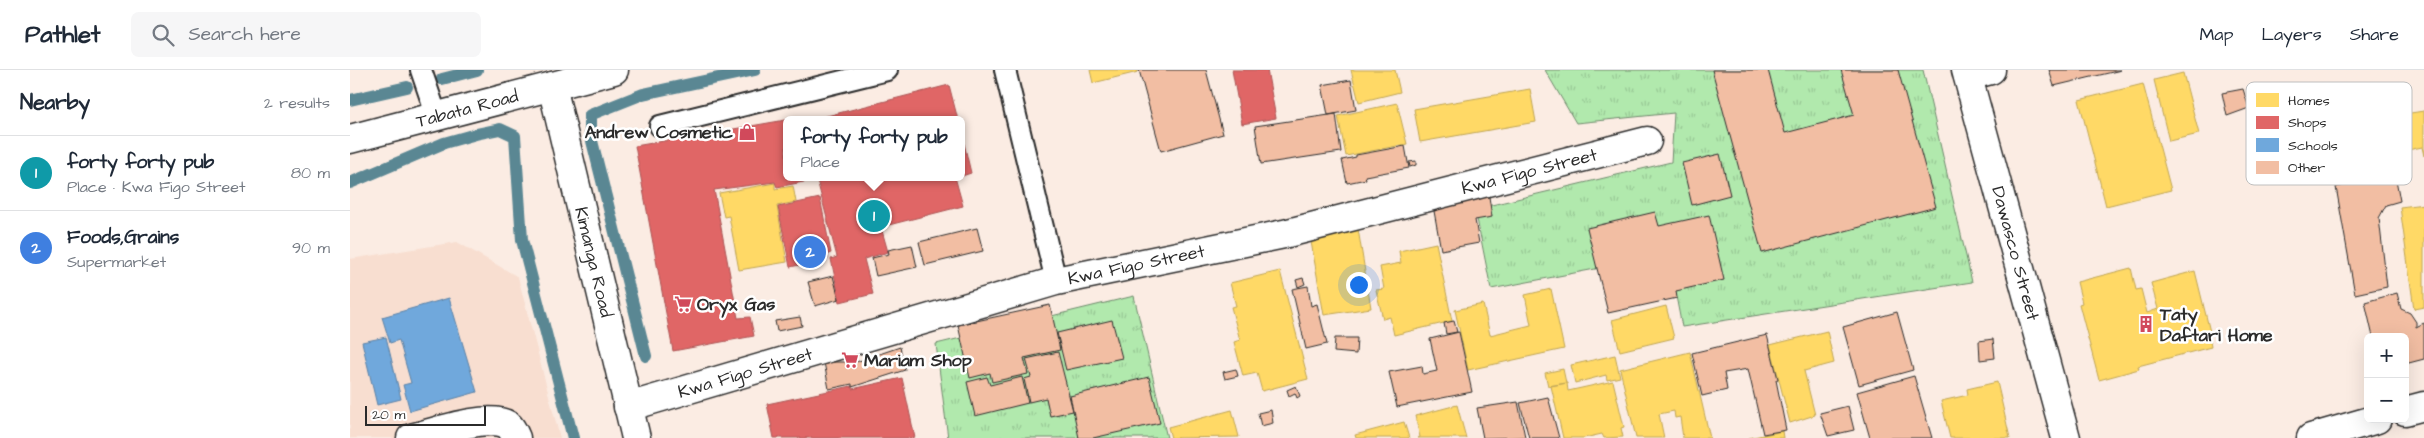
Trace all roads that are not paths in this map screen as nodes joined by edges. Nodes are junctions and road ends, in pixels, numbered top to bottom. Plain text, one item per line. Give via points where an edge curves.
1 (421, 70) edge
2 (614, 70) edge
3 (887, 70) edge
4 (1004, 70) edge
5 (1975, 72) edge
6 (551, 78) edge
7 (436, 117) junction
8 (660, 126) dead end
9 (350, 139) edge
10 (1647, 141) dead end
11 (1056, 281) junction
12 (2424, 406) edge
13 (628, 407) junction
14 (2409, 410) edge
15 (2364, 423) edge
16 (411, 438) edge
17 (516, 438) edge
18 (636, 438) edge
19 (2066, 438) edge
20 (2311, 438) edge

1 - 7 lane
2 - 6 street, Tabata Road
3 - 8 lane
4 - 11 lane
5 - 19 street, Dawasco Street
6 - 7 street, Tabata Road
6 - 13 street, Kimanga Road
7 - 9 street, Tabata Road
10 - 11 street, Kwa Figo Street via 1284,234
11 - 13 street, Kwa Figo Street
12 - 14 street
13 - 18 street, Kimanga Road
15 - 20 street
16 - 17 street via 490,420 507,424

